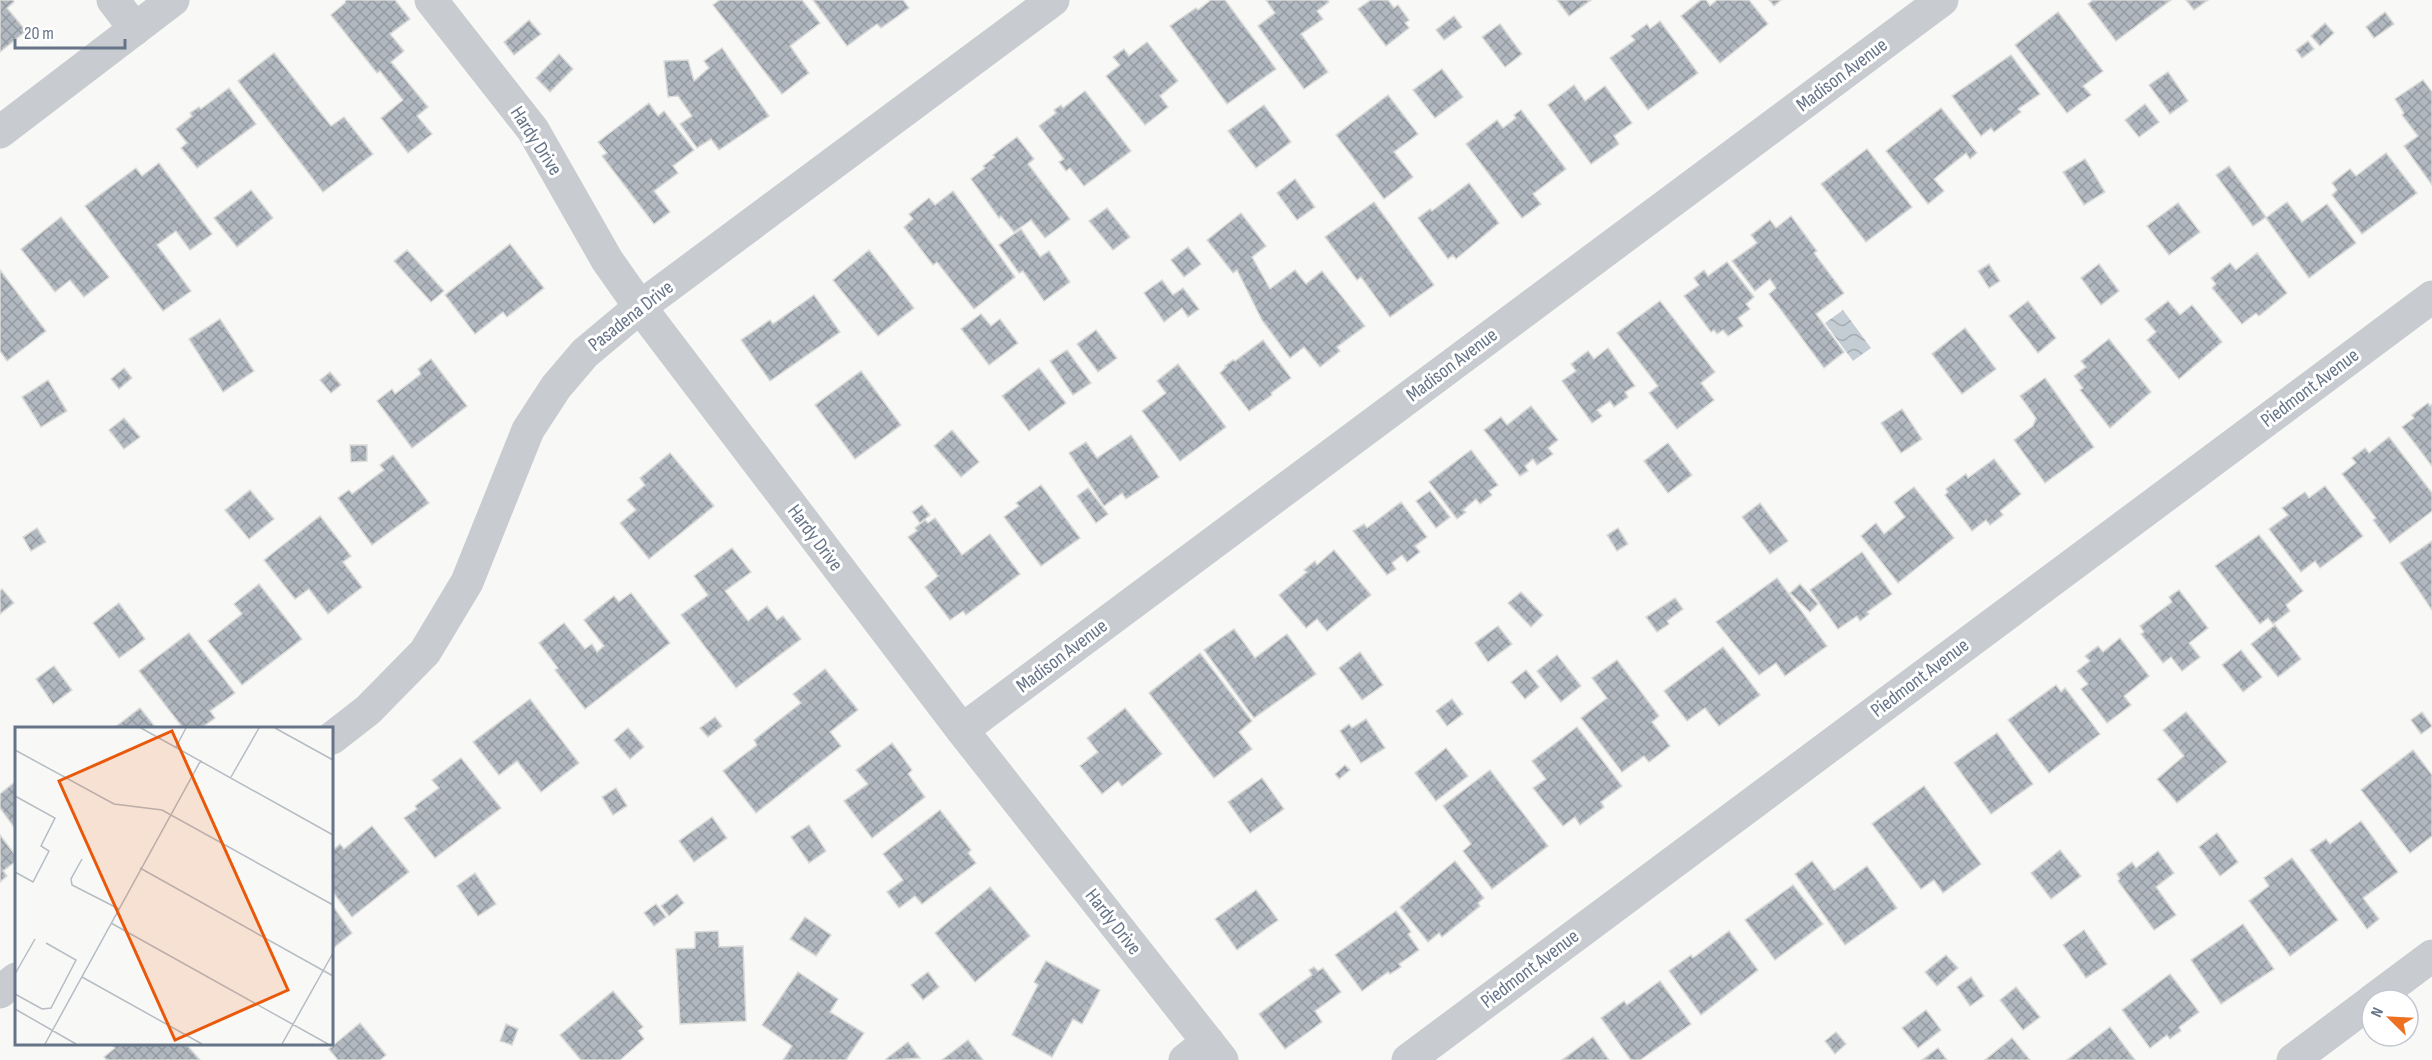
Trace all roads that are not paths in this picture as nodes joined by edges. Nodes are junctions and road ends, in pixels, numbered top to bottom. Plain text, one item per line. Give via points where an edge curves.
1 (113, 0) edge
2 (173, 0) edge
3 (431, 0) edge
4 (1053, 0) edge
5 (1942, 0) edge
6 (135, 29) junction
7 (0, 132) edge
8 (2432, 297) edge
9 (640, 307) junction
10 (962, 730) junction
11 (333, 737) edge
12 (2432, 956) edge
13 (15, 980) edge
14 (2390, 988) edge
15 (0, 992) edge
16 (2360, 1011) edge
17 (1205, 1054) edge
18 (1408, 1060) edge
19 (2293, 1060) edge

1 - 6 street
2 - 6 street
3 - 9 street, Hardy Drive via 533,130 607,260
4 - 9 street, Pasadena Drive
5 - 10 street, Madison Avenue
6 - 7 street
8 - 18 street, Piedmont Avenue
9 - 10 street, Hardy Drive
9 - 11 street, Pasadena Drive via 585,353 556,387 528,430 467,582 425,652 368,710
10 - 17 street, Hardy Drive
12 - 14 street
13 - 15 street
16 - 19 street

